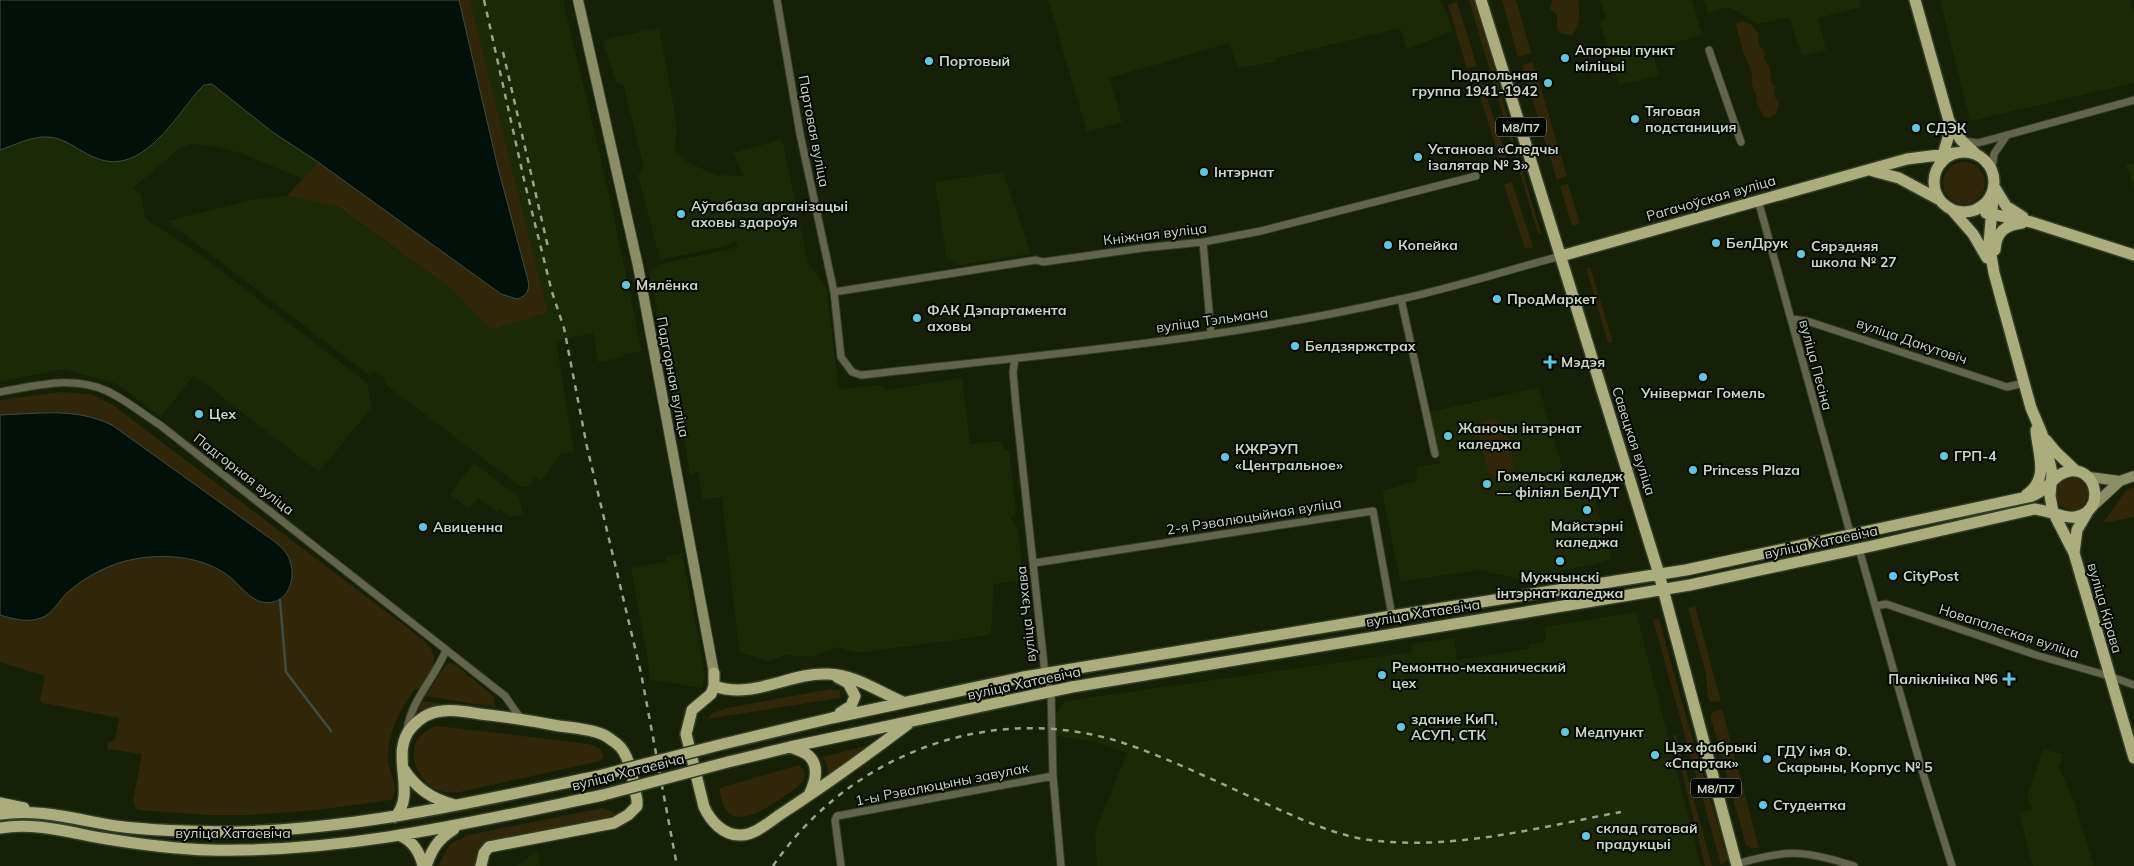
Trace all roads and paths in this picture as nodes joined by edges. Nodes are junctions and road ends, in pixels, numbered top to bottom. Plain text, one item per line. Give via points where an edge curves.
1 (578, 0) edge
2 (776, 0) edge
3 (1481, 0) edge
4 (1915, 0) edge
5 (1709, 50) dead end
6 (2134, 100) edge
7 (1949, 126) junction
8 (2008, 135) junction
9 (1741, 142) dead end
10 (1977, 148) junction
11 (1920, 156) junction
12 (1947, 156) junction
13 (1869, 170) junction
14 (1992, 170) junction
15 (1476, 176) dead end
16 (1994, 188) junction
17 (1938, 198) junction
18 (1758, 200) junction
19 (1952, 210) junction
20 (1974, 211) junction
21 (1992, 215) junction
22 (2031, 222) junction
23 (1203, 242) junction
24 (2134, 255) edge
25 (1561, 256) junction
26 (1994, 273) junction
27 (834, 292) junction
28 (1401, 299) junction
29 (1791, 319) junction
30 (1211, 333) junction
31 (1015, 359) junction
32 (861, 375) joint
33 (2024, 383) junction
34 (0, 392) edge
35 (2034, 418) junction
36 (2042, 434) junction
37 (1435, 454) dead end
38 (2076, 471) junction
39 (2134, 476) edge
40 (2089, 477) junction
41 (2120, 481) junction
42 (2051, 483) junction
43 (2022, 497) junction
44 (2091, 508) junction
45 (2053, 512) junction
46 (1851, 536) junction
47 (1859, 549) junction
48 (2074, 553) junction
49 (1034, 563) junction
50 (1659, 574) junction
51 (1664, 590) junction
52 (1876, 606) junction
53 (1392, 616) junction
54 (446, 650) junction
55 (714, 673) joint
56 (826, 674) junction
57 (1045, 674) junction
58 (2109, 676) junction
59 (2134, 685) edge
60 (714, 686) junction
61 (1051, 692) junction
62 (903, 702) junction
63 (832, 718) junction
64 (521, 719) junction
65 (912, 721) junction
66 (407, 734) junction
67 (790, 747) junction
68 (2134, 758) edge
69 (402, 765) junction
70 (1053, 776) junction
71 (808, 797) junction
72 (0, 803) edge
73 (457, 806) junction
74 (42, 813) junction
75 (0, 814) edge
76 (395, 817) junction
77 (461, 825) junction
78 (0, 828) edge
79 (401, 836) junction
80 (1737, 865) edge
81 (425, 866) edge
82 (481, 866) edge
83 (841, 866) edge
84 (1061, 866) edge
85 (1854, 866) edge
86 (1952, 866) edge

1 - 55 street, Падгорная вуліца via 638,266
2 - 27 street, Партовая вуліца via 800,134
3 - 25 main road, Савецкая вуліца / М8/П7
4 - 7 main road
5 - 9 street
6 - 8 street
7 - 10 main road via 1961,140
7 - 11 main road via 1942,141
7 - 12 main road
8 - 10 street
8 - 14 street via 1994,154
10 - 12 main road
10 - 14 main road
11 - 12 main road, Рагачоўская вуліца
11 - 13 main road, Рагачоўская вуліца
12 - 17 main road via 1937,169 1934,184
13 - 17 main road via 1899,178
13 - 18 main road, Рагачоўская вуліца
14 - 16 main road
15 - 23 street, Кніжная вуліца via 1292,224
16 - 20 main road via 1991,198
16 - 21 main road
16 - 22 main road via 2006,206
17 - 19 main road
18 - 25 main road, Рагачоўская вуліца
18 - 29 street, вуліца Песіна
19 - 20 main road
19 - 26 main road via 1980,242
20 - 21 main road
21 - 22 main road
21 - 26 main road via 1989,243
22 - 24 main road
22 - 26 main road via 2011,224 1999,233 1995,241
23 - 27 street, Кніжная вуліца via 1044,262 1036,260
23 - 30 street
25 - 28 street, вуліца Тэльмана
25 - 50 main road, Савецкая вуліца / М8/П7
26 - 33 main road
27 - 32 street, Партовая вуліца via 841,358 852,372
28 - 30 street, вуліца Тэльмана
28 - 37 street
29 - 33 street, вуліца Дакутовіч via 1807,321 2007,387
29 - 46 street, вуліца Песіна
30 - 31 street, вуліца Тэльмана
31 - 32 street, вуліца Тэльмана
31 - 49 street, вуліца Чэхава via 1013,372
33 - 35 main road
34 - 54 street, Падгорная вуліца via 73,382 94,386 117,397 160,425
35 - 36 main road
35 - 43 main road via 2042,476 2037,486
36 - 38 main road
36 - 42 main road
38 - 40 main road
38 - 42 main road via 2059,474
39 - 41 street
40 - 41 street
40 - 44 main road via 2096,492
41 - 44 street
42 - 43 main road, вуліца Хатаевіча via 2039,494
42 - 45 main road
43 - 46 main road, вуліца Хатаевіча
44 - 45 main road via 2074,517
44 - 48 main road, вуліца Кірава via 2077,530
45 - 47 main road, вуліца Хатаевіча via 2034,509
45 - 48 main road, вуліца Кірава
46 - 50 main road, вуліца Хатаевіча
47 - 51 main road, вуліца Хатаевіча
47 - 52 street
48 - 58 main road, вуліца Кірава
49 - 53 street, 2-я Рэвалюцыйная вуліца via 1372,510
49 - 57 street, вуліца Чэхава
50 - 51 main road, Савецкая вуліца / М8/П7
50 - 53 main road, вуліца Хатаевіча
51 - 61 main road, вуліца Хатаевіча
51 - 80 main road, Савецкая вуліца / М8/П7
52 - 58 street, Новапалеская вуліца via 1886,604
52 - 86 street
53 - 57 main road, вуліца Хатаевіча
54 - 64 street, Падгорная вуліца via 505,696
54 - 66 street via 440,666 413,709
55 - 60 main road
56 - 60 main road via 749,690 725,690
56 - 62 main road via 846,675
56 - 63 main road via 848,683 855,696 852,706
57 - 61 street, вуліца Чэхава
57 - 62 main road, вуліца Хатаевіча
58 - 59 street, Новапалеская вуліца
58 - 68 main road, вуліца Кірава
60 - 71 main road via 711,694 692,710 686,734 708,816 726,832 746,834
61 - 65 main road, вуліца Хатаевіча
61 - 70 street, вуліца Чэхава
62 - 63 main road, вуліца Хатаевіча
63 - 73 main road, вуліца Хатаевіча, bridge via 598,776
64 - 66 main road via 443,711 423,718
64 - 82 main road via 587,731 617,744 624,751 637,806 614,823 489,847
65 - 67 main road, вуліца Хатаевіча
65 - 71 main road
66 - 69 main road via 402,748
67 - 71 main road via 809,756 815,766 816,778
67 - 77 main road, вуліца Хатаевіча, bridge via 603,795
69 - 73 main road via 424,792
69 - 76 main road via 403,797
70 - 83 street, 1-ы Рэвалюцыны завулак via 836,817
70 - 84 street, вуліца Чэхава
72 - 74 main road
73 - 76 main road, вуліца Хатаевіча
74 - 75 main road, вуліца Хатаевіча
74 - 76 main road, вуліца Хатаевіча via 115,826 237,832
77 - 79 main road, вуліца Хатаевіча
77 - 81 main road via 433,847
78 - 79 main road, вуліца Хатаевіча via 31,826 139,844 210,850 304,848
79 - 81 main road via 416,848
80 - 85 street via 1772,854 1794,852 1824,856

